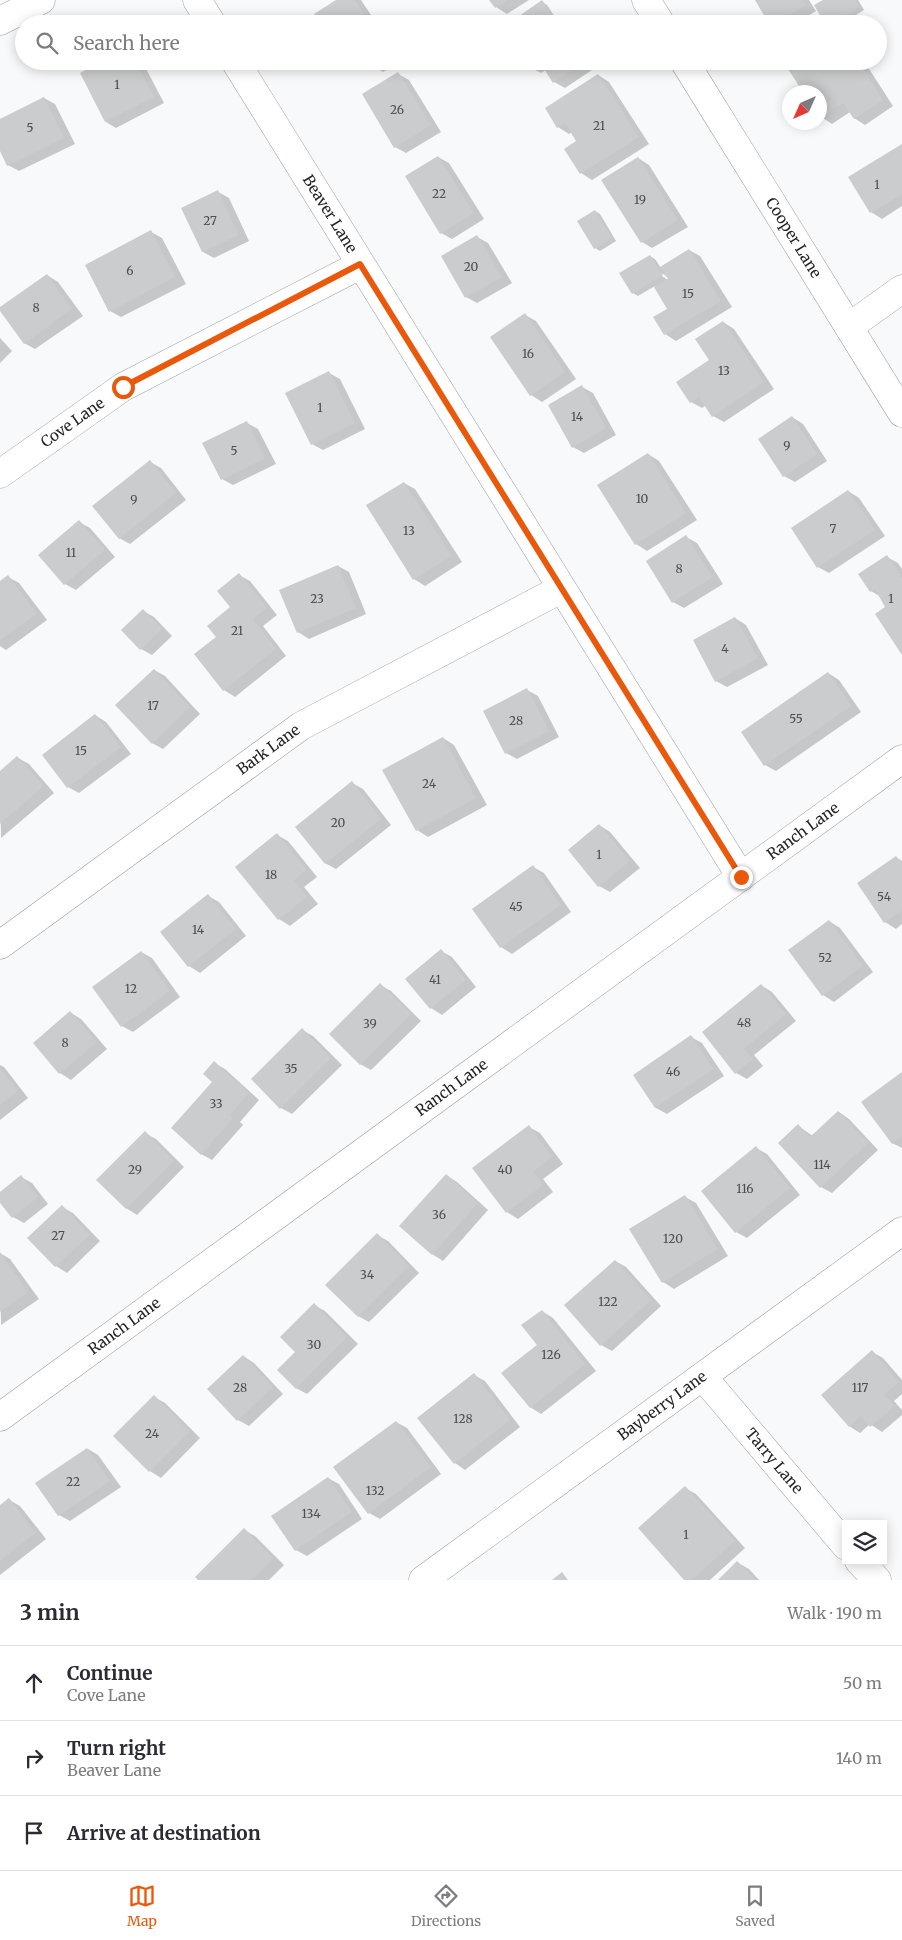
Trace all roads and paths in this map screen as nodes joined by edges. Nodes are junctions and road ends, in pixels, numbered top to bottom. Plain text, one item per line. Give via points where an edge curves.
1 (41, 0) edge
2 (197, 0) edge
3 (646, 0) edge
4 (206, 15) edge
5 (655, 15) edge
6 (0, 21) edge
7 (241, 70) edge
8 (690, 70) edge
9 (360, 264) junction
10 (902, 289) edge
11 (849, 327) junction
12 (902, 414) edge
13 (0, 474) edge
14 (561, 589) junction
15 (902, 759) edge
16 (741, 877) junction
17 (0, 945) edge
18 (902, 1232) edge
19 (703, 1376) junction
20 (0, 1417) edge
21 (842, 1541) edge
22 (863, 1565) edge
23 (423, 1580) edge
24 (877, 1580) edge

1 - 6 street
2 - 4 street
3 - 5 street
7 - 9 street, Beaver Lane
8 - 11 street, Cooper Lane
9 - 13 street, Cove Lane via 123,387
9 - 14 street, Beaver Lane
10 - 11 street
11 - 12 street, Cooper Lane
14 - 16 street, Beaver Lane
14 - 17 street, Bark Lane via 300,726
15 - 16 street, Ranch Lane
16 - 20 street, Ranch Lane
18 - 19 street, Bayberry Lane
19 - 21 street, Tarry Lane
19 - 23 street, Bayberry Lane
22 - 24 street

